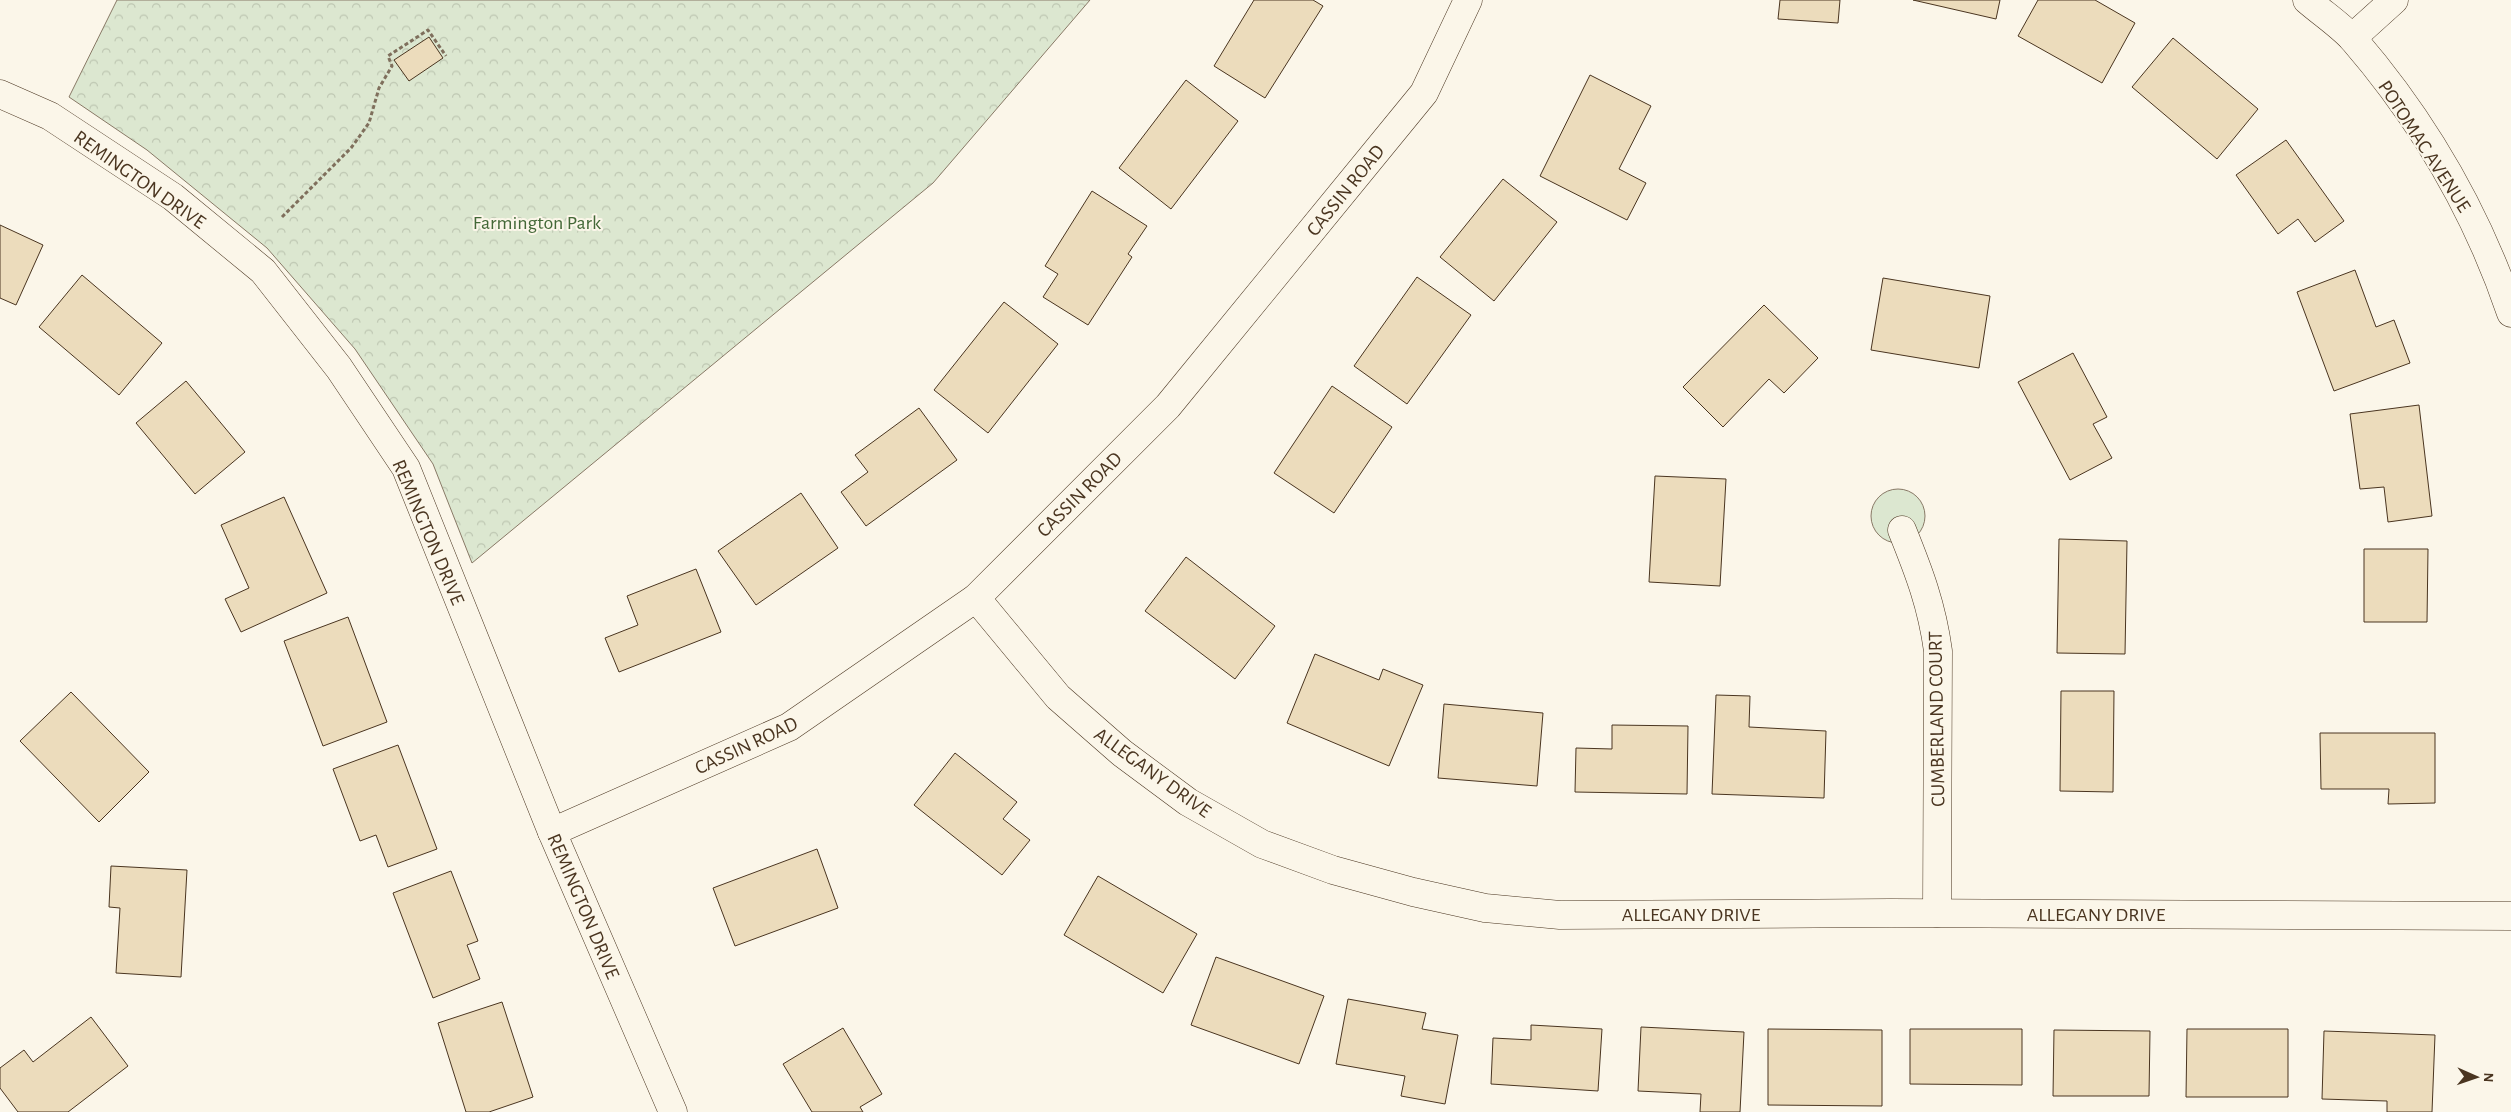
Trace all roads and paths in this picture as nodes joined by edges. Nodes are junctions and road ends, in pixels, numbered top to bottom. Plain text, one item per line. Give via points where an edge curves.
1 (1468, 0) edge
2 (2307, 0) edge
3 (2394, 0) edge
4 (2352, 38) junction
5 (446, 56) dead end
6 (0, 94) edge
7 (282, 217) dead end
8 (2511, 313) edge
9 (1902, 530) dead end
10 (976, 598) junction
11 (552, 832) junction
12 (1937, 913) junction
13 (2511, 916) edge
14 (673, 1112) edge

1 - 10 street, CASSIN ROAD via 1424,93 1180,390
2 - 4 street, POTOMAC AVENUE
3 - 4 street
4 - 8 street, POTOMAC AVENUE via 2410,114 2459,191 2495,268
5 - 7 path via 428,30 388,56 392,66 379,88 369,123 351,148
6 - 11 street, REMINGTON DRIVE via 50,116 173,197 263,271 339,368 406,468
9 - 12 street, CUMBERLAND COURT via 1926,588 1938,651
10 - 11 street, CASSIN ROAD via 789,727
10 - 12 street, ALLEGANY DRIVE via 1058,697 1122,753 1188,802 1262,844 1333,870 1485,908 1560,915
11 - 14 street, REMINGTON DRIVE
12 - 13 street, ALLEGANY DRIVE

